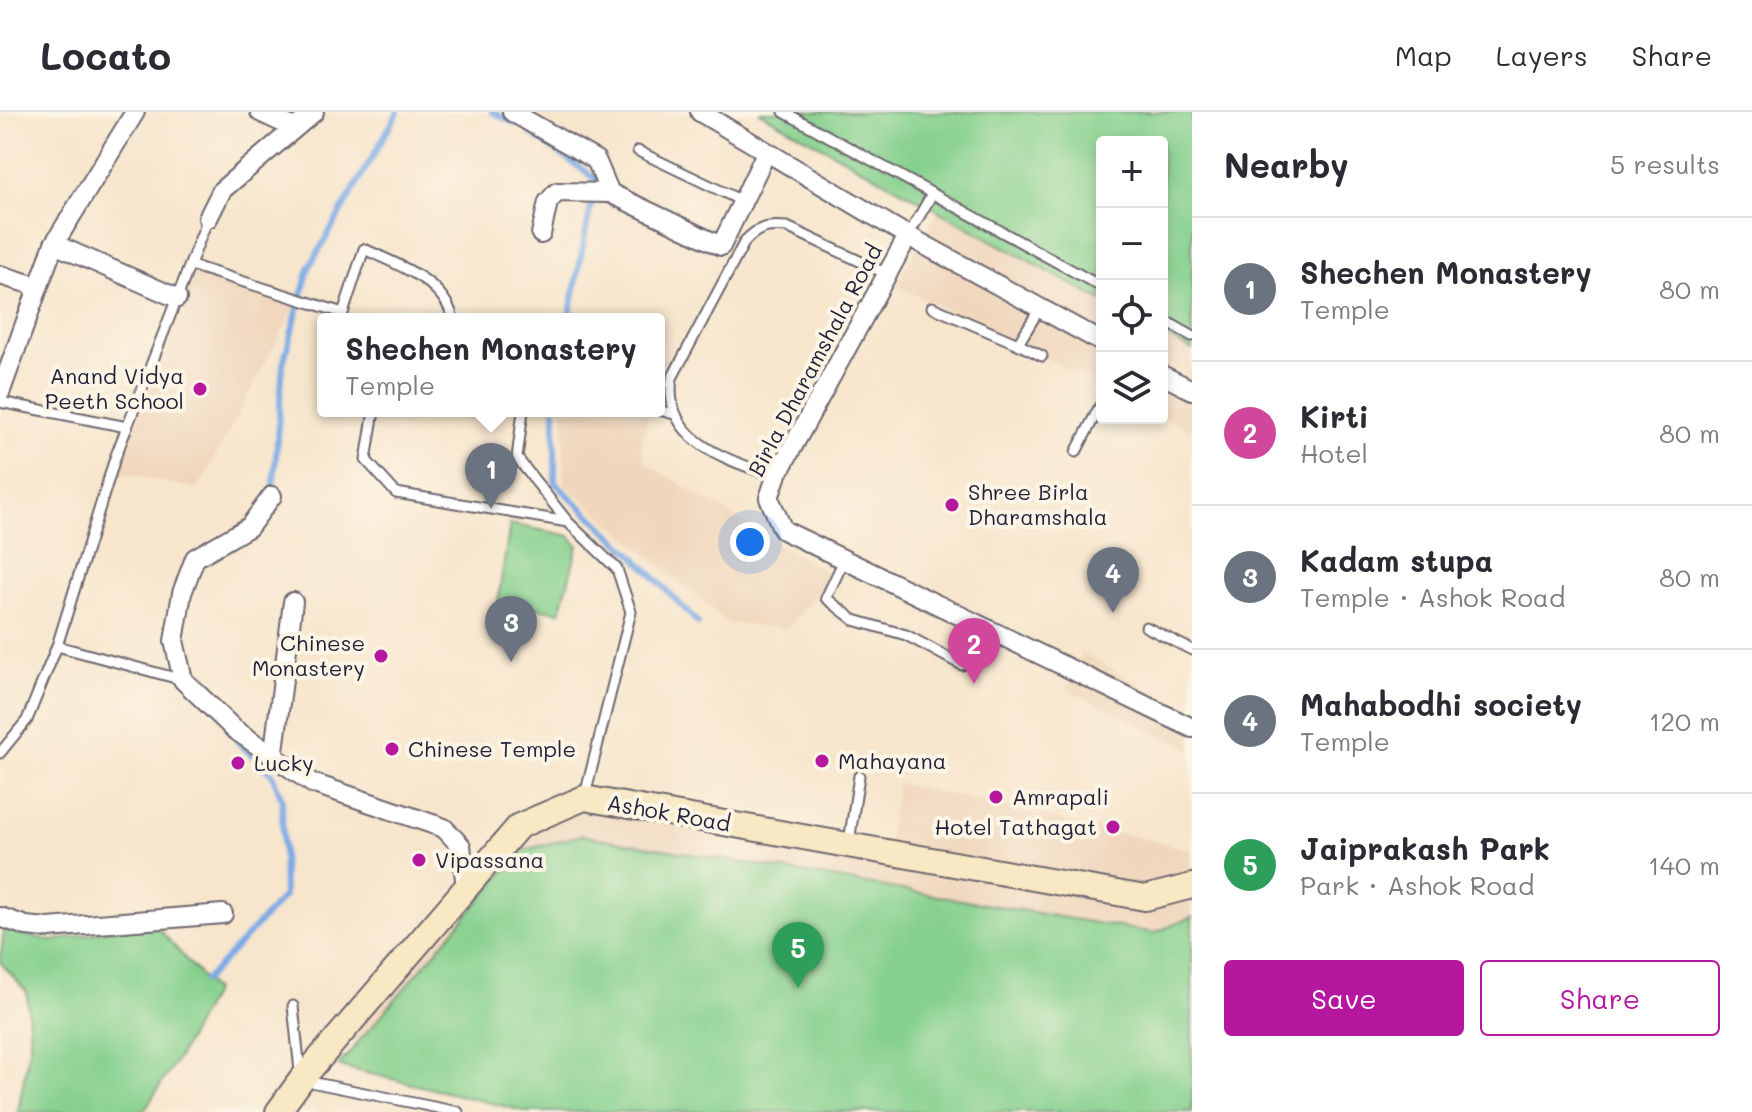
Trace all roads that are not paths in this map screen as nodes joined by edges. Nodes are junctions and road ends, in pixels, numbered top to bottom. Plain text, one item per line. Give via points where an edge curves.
1 (135, 112) edge
2 (260, 112) edge
3 (314, 112) edge
4 (512, 112) edge
5 (700, 112) edge
6 (784, 112) edge
7 (294, 128) junction
8 (638, 151) dead end
9 (766, 153) junction
10 (609, 193) junction
11 (932, 194) junction
12 (742, 201) junction
13 (208, 218) joint
14 (541, 234) dead end
15 (908, 236) junction
16 (54, 244) junction
17 (190, 265) junction
18 (887, 274) junction
19 (0, 275) edge
20 (1096, 284) edge
21 (36, 286) junction
22 (177, 298) junction
23 (932, 307) dead end
24 (1040, 308) junction
25 (343, 313) edge
26 (343, 313) edge
27 (450, 313) edge
28 (1168, 322) edge
29 (1192, 336) edge
30 (1096, 339) edge
31 (1018, 344) junction
32 (1042, 356) dead end
33 (1168, 378) edge
34 (1192, 390) edge
35 (0, 393) edge
36 (0, 402) edge
37 (665, 412) edge
38 (674, 414) junction
39 (1096, 414) edge
40 (373, 417) edge
41 (522, 417) edge
42 (127, 427) junction
43 (1076, 452) dead end
44 (776, 477) junction
45 (272, 496) dead end
46 (568, 522) junction
47 (845, 558) junction
48 (293, 602) dead end
49 (1146, 627) dead end
50 (57, 646) junction
51 (1192, 650) edge
52 (962, 665) dead end
53 (183, 680) junction
54 (1192, 728) edge
55 (0, 753) edge
56 (273, 758) junction
57 (859, 776) dead end
58 (584, 798) junction
59 (848, 845) junction
60 (1192, 886) edge
61 (466, 887) junction
62 (223, 914) dead end
63 (0, 917) edge
64 (293, 1006) dead end
65 (301, 1080) junction
66 (438, 1110) edge
67 (278, 1112) edge
68 (458, 1112) edge

1 - 16 street
2 - 7 street
3 - 7 street
4 - 10 street via 596,160
5 - 9 street
6 - 11 lane
7 - 13 street via 222,190
8 - 12 lane
9 - 12 street
9 - 15 street
10 - 12 street via 721,246
10 - 14 street via 557,192
11 - 15 lane
11 - 20 lane
13 - 17 lane
15 - 18 street, Birla Dharamshala Road
15 - 24 street
16 - 21 street
16 - 22 street
17 - 22 lane
17 - 25 lane
18 - 38 lane via 787,227 770,225 755,231 672,378
18 - 44 street, Birla Dharamshala Road
19 - 21 street
21 - 35 street
22 - 42 lane
23 - 31 lane
24 - 30 street
24 - 31 lane
26 - 27 lane via 364,249 424,280 440,293
28 - 29 lane
31 - 32 lane
33 - 34 street
36 - 42 lane
37 - 38 lane
38 - 44 lane via 712,453
39 - 43 lane
40 - 46 lane via 366,460 396,493
41 - 46 lane via 517,458
42 - 50 lane
44 - 47 street, Birla Dharamshala Road via 769,498 783,530
45 - 53 street via 249,527 195,558 182,593 174,641
46 - 58 lane via 617,569 631,612
47 - 52 lane via 826,598 854,620 906,635
47 - 54 street, Birla Dharamshala Road
48 - 56 street
49 - 51 lane
50 - 53 lane
50 - 55 lane via 27,720
53 - 56 street
56 - 61 street via 312,783 444,828 461,846
57 - 59 lane
58 - 59 street, Ashok Road
58 - 61 street, Ashok Road via 519,826
59 - 60 street, Ashok Road via 1145,898
61 - 65 street, Ashok Road
62 - 63 street via 48,928
64 - 65 lane
65 - 66 lane
65 - 67 street, Ashok Road
66 - 68 lane

